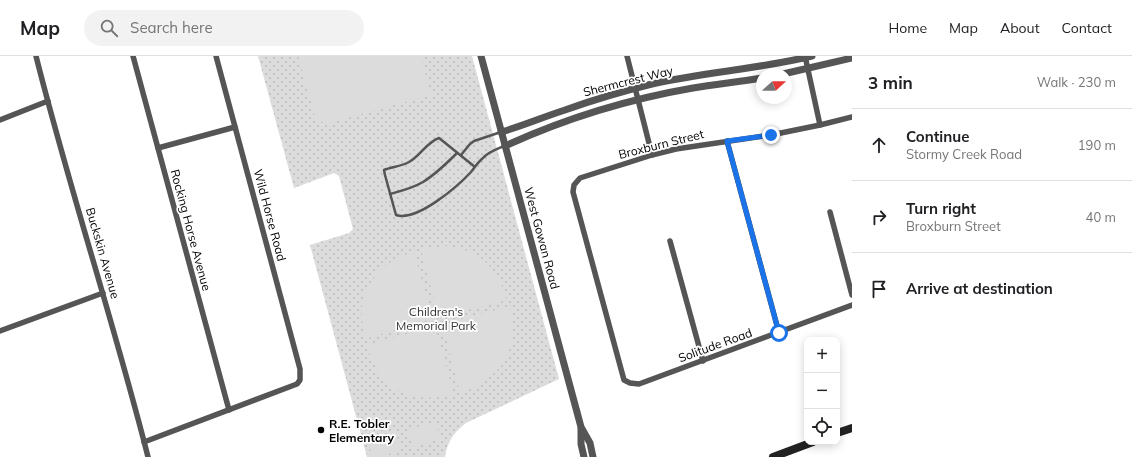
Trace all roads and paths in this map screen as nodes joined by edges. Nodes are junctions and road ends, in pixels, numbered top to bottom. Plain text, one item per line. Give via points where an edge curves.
1 (36, 56) edge
2 (133, 56) edge
3 (216, 56) edge
4 (481, 56) edge
5 (627, 56) edge
6 (807, 57) edge
7 (852, 58) edge
8 (808, 69) junction
9 (792, 72) edge
10 (756, 79) edge
11 (636, 88) junction
12 (638, 100) junction
13 (48, 102) junction
14 (852, 117) edge
15 (0, 120) edge
16 (820, 125) junction
17 (235, 127) junction
18 (501, 132) junction
19 (727, 141) junction
20 (505, 146) junction
21 (158, 148) junction
22 (457, 153) junction
23 (652, 155) junction
24 (461, 156) junction
25 (475, 168) junction
26 (390, 194) junction
27 (830, 212) dead end
28 (670, 241) dead end
29 (103, 293) junction
30 (852, 295) edge
31 (852, 305) edge
32 (0, 332) edge
33 (779, 333) junction
34 (703, 361) junction
35 (630, 383) joint
36 (229, 410) junction
37 (581, 427) junction
38 (852, 428) edge
39 (840, 432) edge
40 (144, 442) junction
41 (805, 445) edge
42 (148, 457) edge
43 (584, 457) edge
44 (593, 457) edge
45 (773, 457) edge

1 - 13 street, Buckskin Avenue
2 - 21 street, Rocking Horse Avenue
3 - 17 street, Wild Horse Road
4 - 18 street, West Gowan Road
5 - 11 street
6 - 8 street
6 - 11 street, Shermcrest Way
7 - 8 street
8 - 9 street
8 - 16 street
10 - 12 street, Shermcrest Way via 693,88
11 - 12 street
11 - 18 street, Shermcrest Way
12 - 20 street, Shermcrest Way via 565,122
12 - 23 street
13 - 15 street
13 - 29 street, Buckskin Avenue
14 - 16 street, Broxburn Street
16 - 19 street, Broxburn Street
17 - 21 street
17 - 36 street, Wild Horse Road via 300,369 300,380 297,384
18 - 20 street, West Gowan Road
18 - 24 lane via 474,141
19 - 23 street, Broxburn Street
19 - 33 street
20 - 25 lane via 482,158
20 - 37 street, West Gowan Road
21 - 36 street, Rocking Horse Avenue
22 - 24 lane
22 - 26 lane via 422,182
22 - 26 lane via 439,138 409,162 384,170
23 - 35 street, Broxburn Street via 580,178 574,184 573,192 624,380
24 - 25 lane
25 - 26 lane via 438,201 405,216 396,215
27 - 30 street
28 - 34 street
29 - 32 street
29 - 40 street, Buckskin Avenue
31 - 33 street, Solitude Road
33 - 34 street, Solitude Road
34 - 35 street, Solitude Road via 639,384
36 - 40 street
37 - 43 street, West Gowan Road
37 - 44 street, West Gowan Road via 590,443
38 - 39 main road
40 - 42 street, Buckskin Avenue
41 - 45 main road

